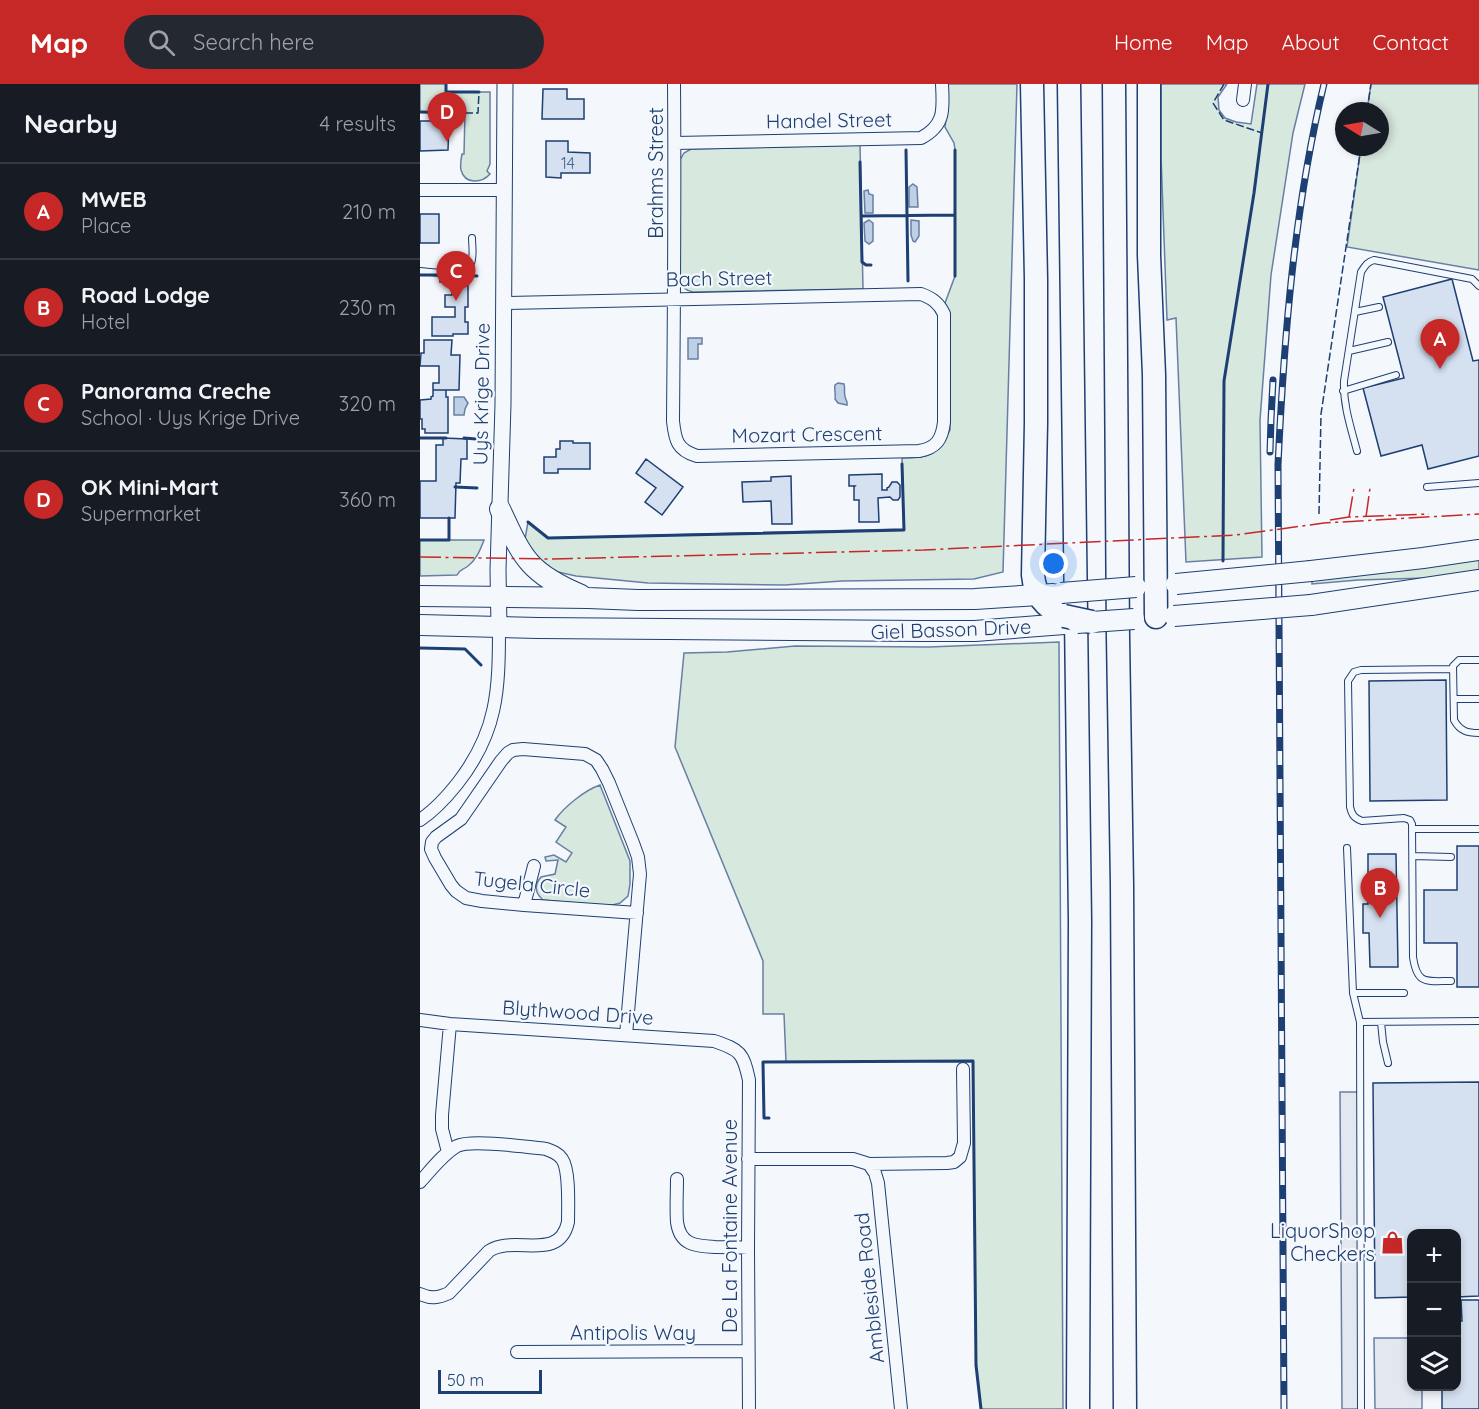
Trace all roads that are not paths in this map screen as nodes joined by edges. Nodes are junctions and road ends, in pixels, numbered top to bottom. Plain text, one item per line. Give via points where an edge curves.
1 (504, 84) edge
2 (674, 84) edge
3 (942, 84) edge
4 (1032, 84) edge
5 (1069, 84) edge
6 (1114, 84) edge
7 (1149, 84) edge
8 (1245, 84) edge
9 (1243, 100) dead end
10 (675, 142) junction
11 (420, 190) edge
12 (504, 190) junction
13 (472, 238) dead end
14 (420, 272) edge
15 (1479, 286) edge
16 (674, 299) junction
17 (934, 300) joint
18 (504, 303) junction
19 (1379, 307) dead end
20 (1355, 312) junction
21 (1388, 342) dead end
22 (1349, 351) junction
23 (1396, 375) dead end
24 (1343, 391) junction
25 (1357, 451) dead end
26 (1479, 483) edge
27 (1427, 487) dead end
28 (500, 509) junction
29 (1479, 550) edge
30 (1479, 580) edge
31 (1156, 586) junction
32 (1037, 595) junction
33 (420, 596) edge
34 (499, 597) junction
35 (588, 598) junction
36 (1063, 611) junction
37 (1155, 617) junction
38 (1092, 622) joint
39 (420, 625) edge
40 (499, 627) junction
41 (1479, 660) edge
42 (1453, 669) junction
43 (1454, 699) junction
44 (1479, 699) edge
45 (1479, 733) edge
46 (420, 820) edge
47 (1413, 829) junction
48 (1479, 829) edge
49 (1347, 848) dead end
50 (1413, 856) junction
51 (1451, 857) dead end
52 (534, 866) dead end
53 (524, 905) junction
54 (637, 913) junction
55 (1451, 981) dead end
56 (1353, 993) junction
57 (1404, 993) dead end
58 (420, 1020) edge
59 (1479, 1021) edge
60 (1360, 1022) junction
61 (1381, 1022) junction
62 (450, 1024) junction
63 (626, 1035) junction
64 (734, 1047) joint
65 (1388, 1063) dead end
66 (963, 1069) dead end
67 (448, 1152) junction
68 (748, 1159) junction
69 (869, 1164) junction
70 (677, 1179) dead end
71 (420, 1182) edge
72 (748, 1248) junction
73 (420, 1294) edge
74 (748, 1351) junction
75 (517, 1352) dead end
76 (749, 1409) edge
77 (901, 1409) edge
78 (1078, 1409) edge
79 (1125, 1409) edge
80 (1361, 1409) edge

1 - 12 street, Uys Krige Drive
2 - 10 street, Brahms Street
3 - 10 street, Handel Street via 942,116 937,126 921,138
4 - 32 highway via 1036,279 1033,575
5 - 78 highway via 1080,921
6 - 79 highway
7 - 31 highway
8 - 9 street
10 - 16 street, Brahms Street
11 - 12 street
12 - 18 street, Uys Krige Drive
13 - 14 lane via 472,261 464,271
15 - 20 lane via 1472,279 1369,261 1361,272
16 - 17 street, Bach Street via 921,294
16 - 17 street, Mozart Crescent via 675,437 680,447 697,456 919,451 933,447 943,432 944,422 944,314
16 - 18 street, Bach Street
18 - 28 street, Uys Krige Drive
19 - 20 lane
20 - 22 lane
21 - 22 lane
22 - 24 lane
23 - 24 lane
24 - 25 lane
26 - 27 lane
28 - 34 street, Uys Krige Drive
28 - 35 main road via 517,546 535,569
29 - 31 main road, Giel Basson Drive, bridge
30 - 37 main road, bridge via 1311,605
31 - 36 main road, Giel Basson Drive, bridge
31 - 37 highway
32 - 35 main road, Giel Basson Drive via 975,599
32 - 36 highway via 1051,609
33 - 34 main road, Giel Basson Drive
34 - 35 main road, Giel Basson Drive
34 - 40 street, Uys Krige Drive
36 - 38 highway, bridge
36 - 40 main road, Giel Basson Drive via 975,631
37 - 38 main road, bridge
39 - 40 main road, Giel Basson Drive
40 - 46 street via 496,698 479,752 439,806
41 - 42 lane via 1459,660
42 - 43 lane
42 - 47 lane via 1361,670 1348,681 1352,813 1362,821 1404,818 1410,820
43 - 44 lane
43 - 45 lane via 1458,727
47 - 48 lane
47 - 50 lane
49 - 56 lane
50 - 51 lane
50 - 55 lane via 1414,969 1421,979
52 - 53 street
53 - 54 street, Tugela Circle
53 - 54 street, Tugela Circle via 466,898 451,885 431,849 436,837 461,819 501,761 513,750 523,749 585,754 603,770 638,857
54 - 63 street, Tugela Circle
56 - 57 lane
56 - 60 lane
58 - 62 street, Blythwood Drive
59 - 61 lane
60 - 61 lane
60 - 80 lane
61 - 65 lane
62 - 63 street, Blythwood Drive
62 - 67 street via 442,1122
63 - 64 street, Blythwood Drive via 714,1041
64 - 68 street, De La Fontaine Avenue via 745,1061 748,1080
66 - 69 street via 964,1143 960,1157 947,1163
67 - 71 street
67 - 73 street via 468,1143 554,1151 567,1167 568,1222 561,1239 554,1244 495,1246 449,1293 432,1298
68 - 69 street via 853,1159
68 - 72 street, De La Fontaine Avenue
69 - 77 street, Ambleside Road via 878,1183
70 - 72 street via 677,1223 684,1239 698,1246
72 - 74 street, De La Fontaine Avenue
74 - 75 street, Antipolis Way
74 - 76 street, De La Fontaine Avenue

